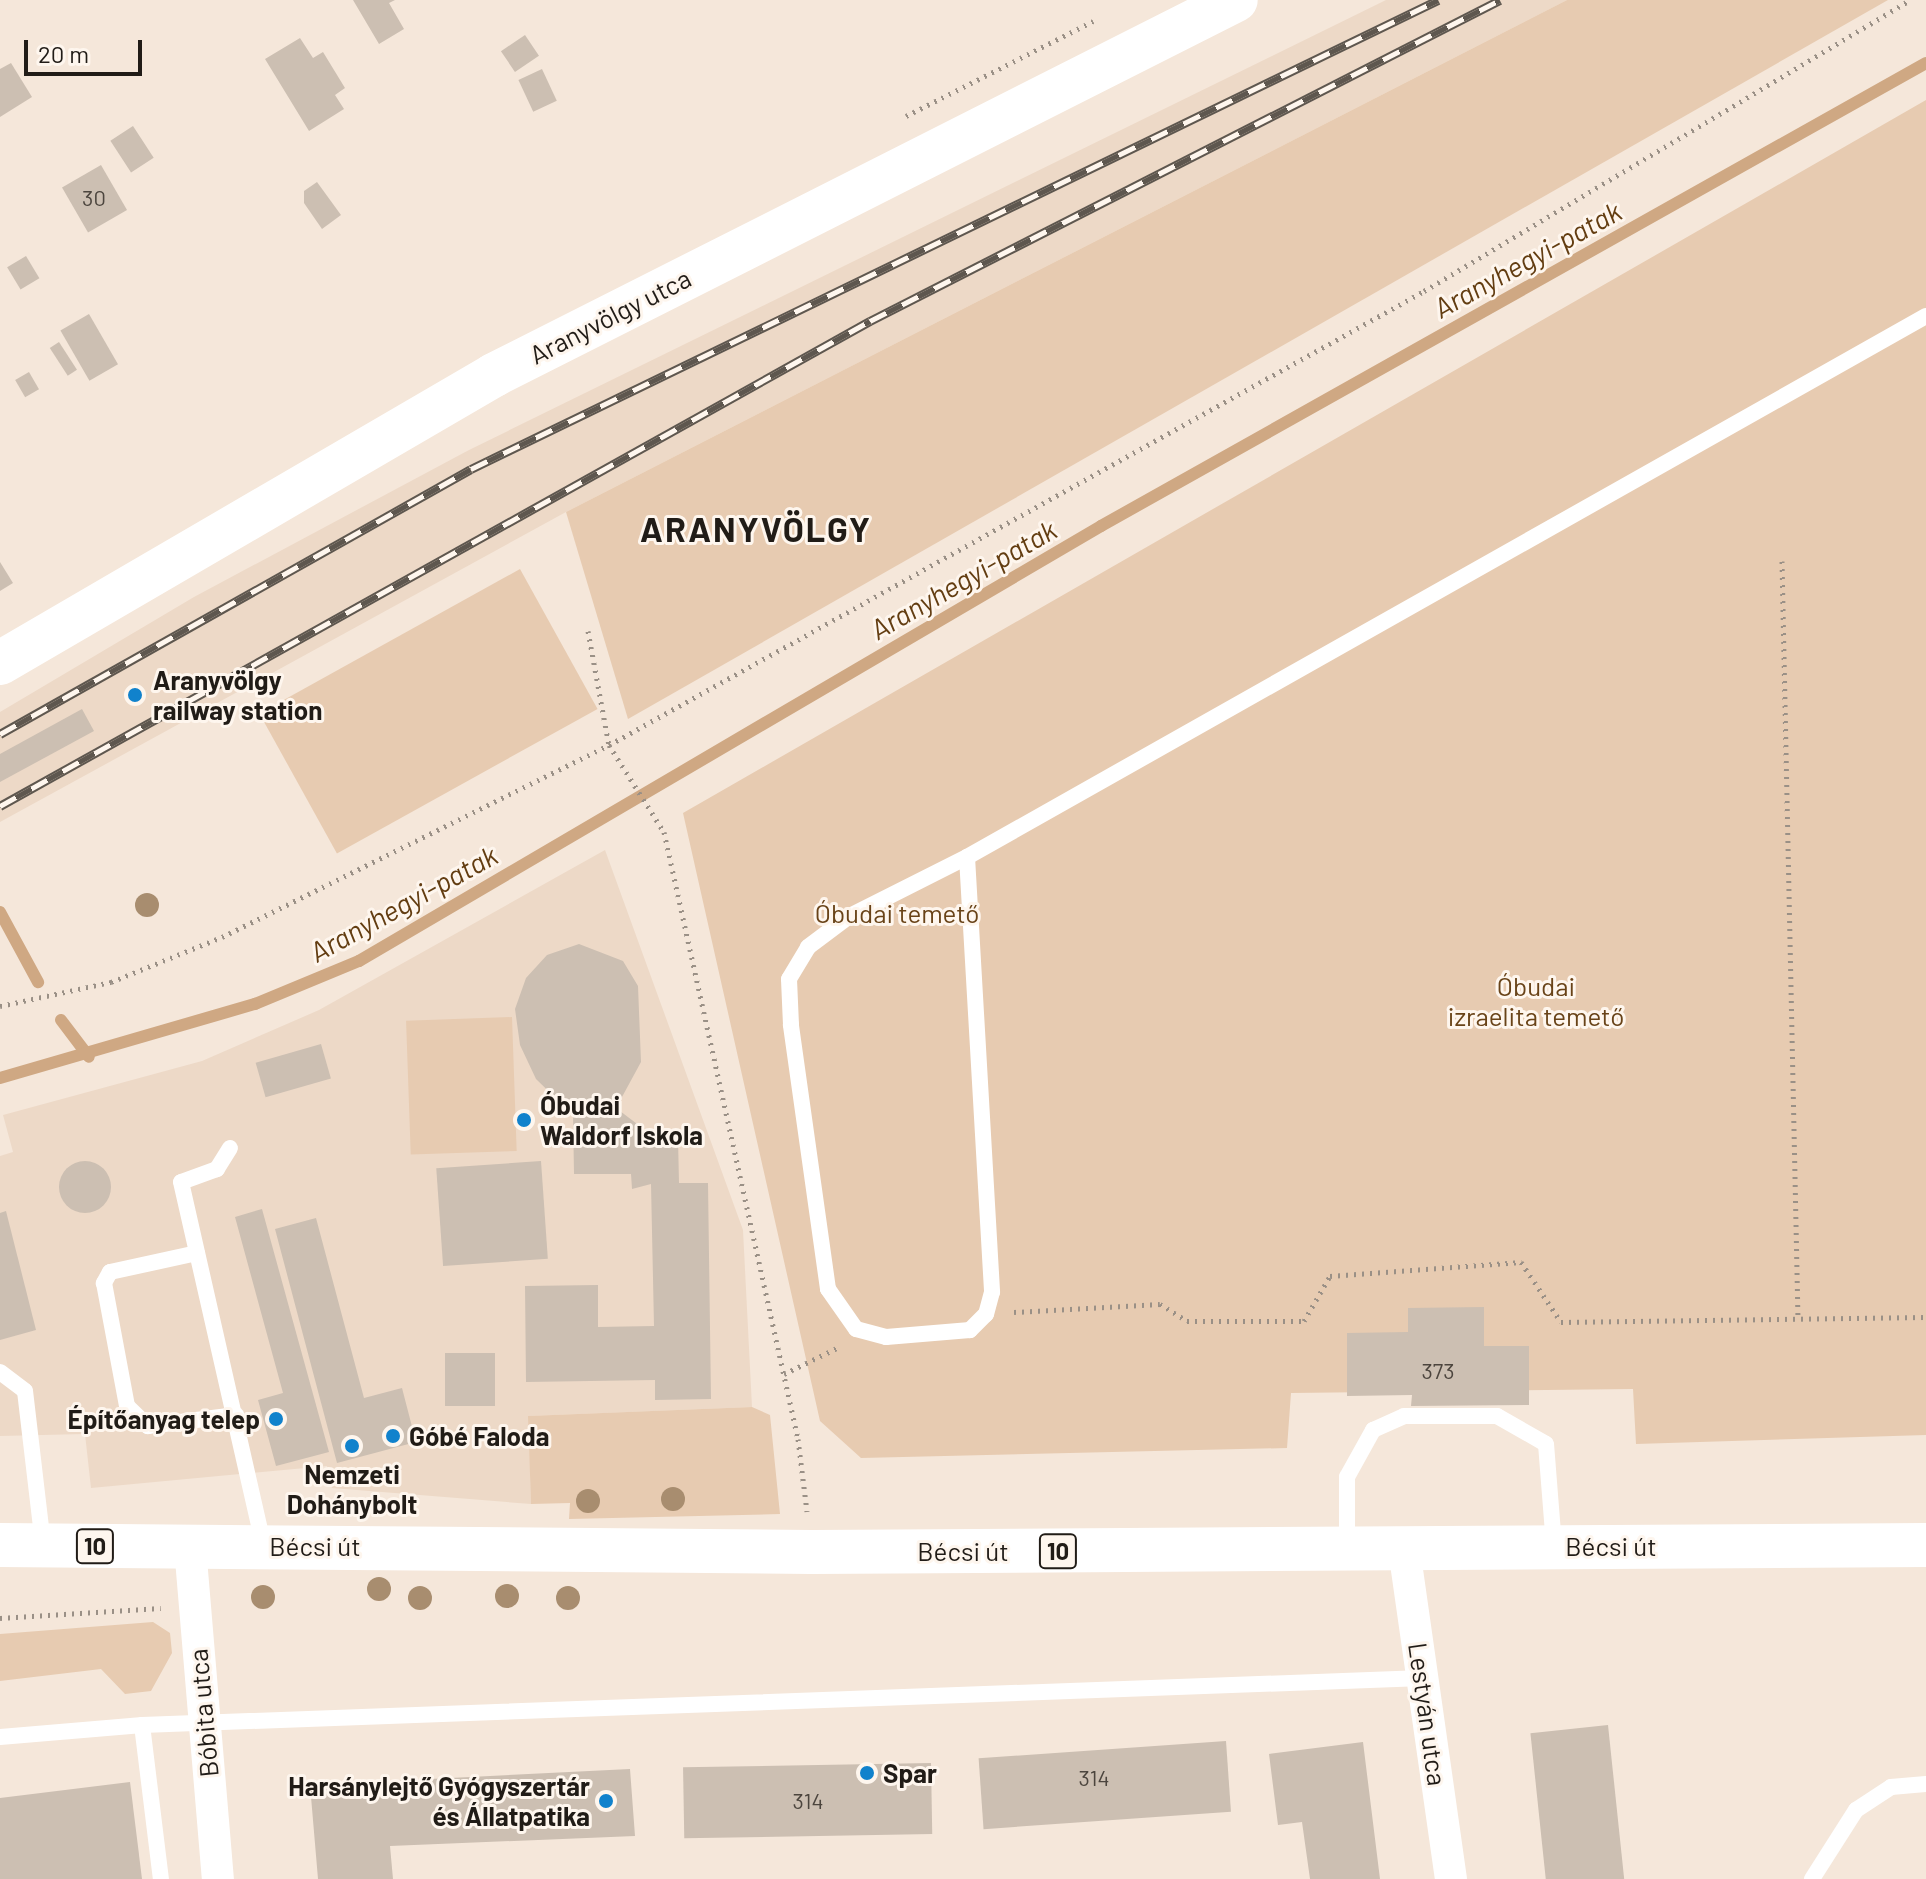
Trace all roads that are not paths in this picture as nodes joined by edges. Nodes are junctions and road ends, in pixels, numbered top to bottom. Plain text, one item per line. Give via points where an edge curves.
1 (1236, 0) edge
2 (1926, 316) edge
3 (0, 663) edge
4 (967, 857) junction
5 (230, 1148) dead end
6 (197, 1253) junction
7 (0, 1372) edge
8 (236, 1415) junction
9 (0, 1545) edge
10 (43, 1545) junction
11 (1926, 1545) edge
12 (264, 1546) junction
13 (1554, 1546) junction
14 (190, 1547) junction
15 (1404, 1549) junction
16 (1347, 1551) junction
17 (1423, 1678) junction
18 (142, 1725) junction
19 (203, 1725) junction
20 (0, 1737) edge
21 (1926, 1784) edge
22 (161, 1879) edge
23 (218, 1879) edge
24 (1451, 1879) edge
25 (1812, 1879) edge

1 - 3 main road, Aranyvölgy utca via 494,375
2 - 4 lane
4 - 4 lane via 848,917 808,947 789,979 828,1289 856,1329 886,1337 970,1330 986,1314 992,1292
5 - 6 lane via 217,1169 181,1182
6 - 8 lane
6 - 8 lane via 110,1272 104,1283 127,1406 148,1426
7 - 10 lane via 25,1391
8 - 12 lane
9 - 10 main road, Bécsi út / 10
10 - 14 main road, Bécsi út / 10
11 - 13 main road, Bécsi út / 10
12 - 14 main road, Bécsi út / 10
12 - 16 main road, Bécsi út / 10
13 - 15 main road, Bécsi út / 10
13 - 16 lane via 1551,1457 1535,1432 1497,1416 1404,1416 1373,1430 1353,1460
14 - 19 street, Bóbita utca
15 - 16 main road, Bécsi út / 10
15 - 17 street, Lestyán utca
17 - 19 lane
17 - 24 street, Lestyán utca
18 - 19 lane
18 - 20 lane
18 - 22 lane
19 - 23 street, Bóbita utca
21 - 25 lane via 1891,1787 1856,1810

